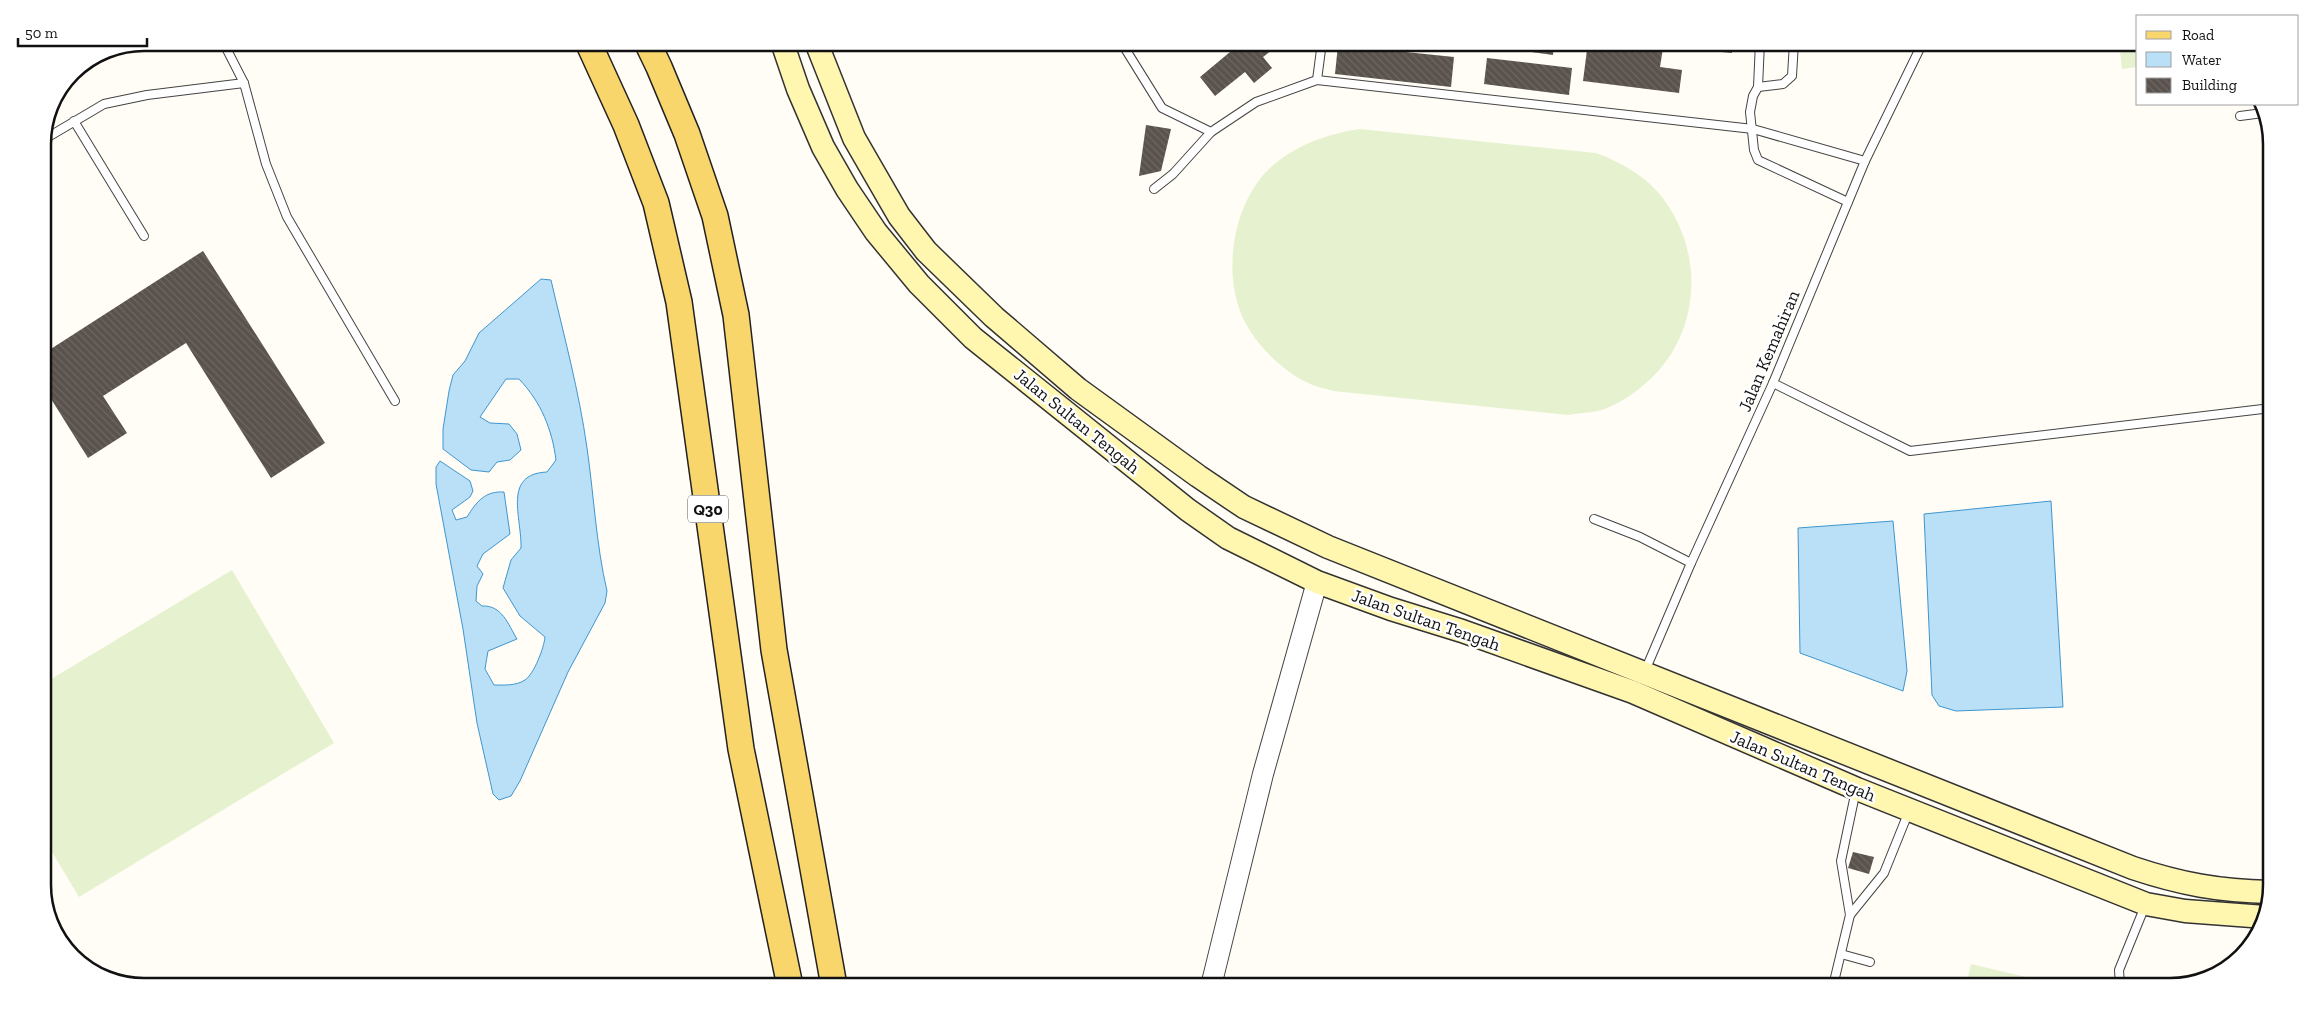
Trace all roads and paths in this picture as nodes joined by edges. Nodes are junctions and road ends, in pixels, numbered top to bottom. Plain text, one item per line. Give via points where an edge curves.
1 (227, 51) edge
2 (592, 51) edge
3 (651, 51) edge
4 (785, 51) edge
5 (820, 51) edge
6 (1126, 51) edge
7 (1321, 51) edge
8 (1760, 51) edge
9 (1793, 51) edge
10 (1919, 51) edge
11 (1317, 80) junction
12 (244, 83) junction
13 (1758, 87) junction
14 (2258, 114) edge
15 (2240, 116) dead end
16 (74, 121) junction
17 (1753, 130) junction
18 (1211, 132) junction
19 (52, 135) edge
20 (1865, 160) junction
21 (1154, 189) dead end
22 (1848, 202) junction
23 (144, 236) dead end
24 (1773, 383) junction
25 (395, 401) dead end
26 (2263, 409) edge
27 (1594, 519) dead end
28 (1691, 563) junction
29 (1317, 582) junction
30 (1644, 673) junction
31 (1857, 789) junction
32 (1909, 811) junction
33 (2262, 892) edge
34 (2146, 904) junction
35 (1850, 915) junction
36 (2258, 916) edge
37 (1841, 954) junction
38 (1870, 962) dead end
39 (788, 978) edge
40 (833, 978) edge
41 (1213, 978) edge
42 (1835, 978) edge
43 (2120, 978) edge

1 - 12 lane
2 - 39 main road, Q30 via 656,203 679,302 741,749
3 - 40 main road via 687,134 715,216 736,315 774,650
4 - 29 main road, Jalan Sultan Tengah via 823,147 847,190 876,232 940,307 973,338 1188,510 1228,538
5 - 30 main road, Jalan Sultan Tengah via 854,138 899,216 926,251 994,317 1078,389 1244,506 1328,547
6 - 18 lane via 1162,108
7 - 11 lane
8 - 13 lane
9 - 13 lane via 1792,76 1783,84
10 - 20 lane, Jalan Kemahiran
11 - 17 lane
11 - 18 lane via 1256,102
12 - 16 lane via 147,95 104,104
12 - 25 lane via 266,164 287,217
13 - 17 lane via 1750,112
14 - 15 lane
16 - 19 lane
16 - 23 lane
17 - 20 lane
17 - 22 lane via 1758,160
18 - 21 lane via 1173,174
20 - 22 lane, Jalan Kemahiran
22 - 24 lane, Jalan Kemahiran
24 - 26 lane via 1910,451
24 - 28 lane, Jalan Kemahiran
27 - 28 lane via 1640,536
28 - 30 lane, Jalan Kemahiran
29 - 31 main road, Jalan Sultan Tengah via 1633,692
29 - 41 street via 1263,774
30 - 33 main road, Jalan Sultan Tengah via 2132,868 2175,882 2228,891
31 - 32 main road, Jalan Sultan Tengah
31 - 35 lane via 1841,861
32 - 34 main road, Jalan Sultan Tengah
32 - 35 lane via 1884,873
34 - 36 main road, Jalan Sultan Tengah via 2185,911
34 - 43 lane via 2119,970
35 - 37 lane
37 - 38 lane
37 - 42 lane

